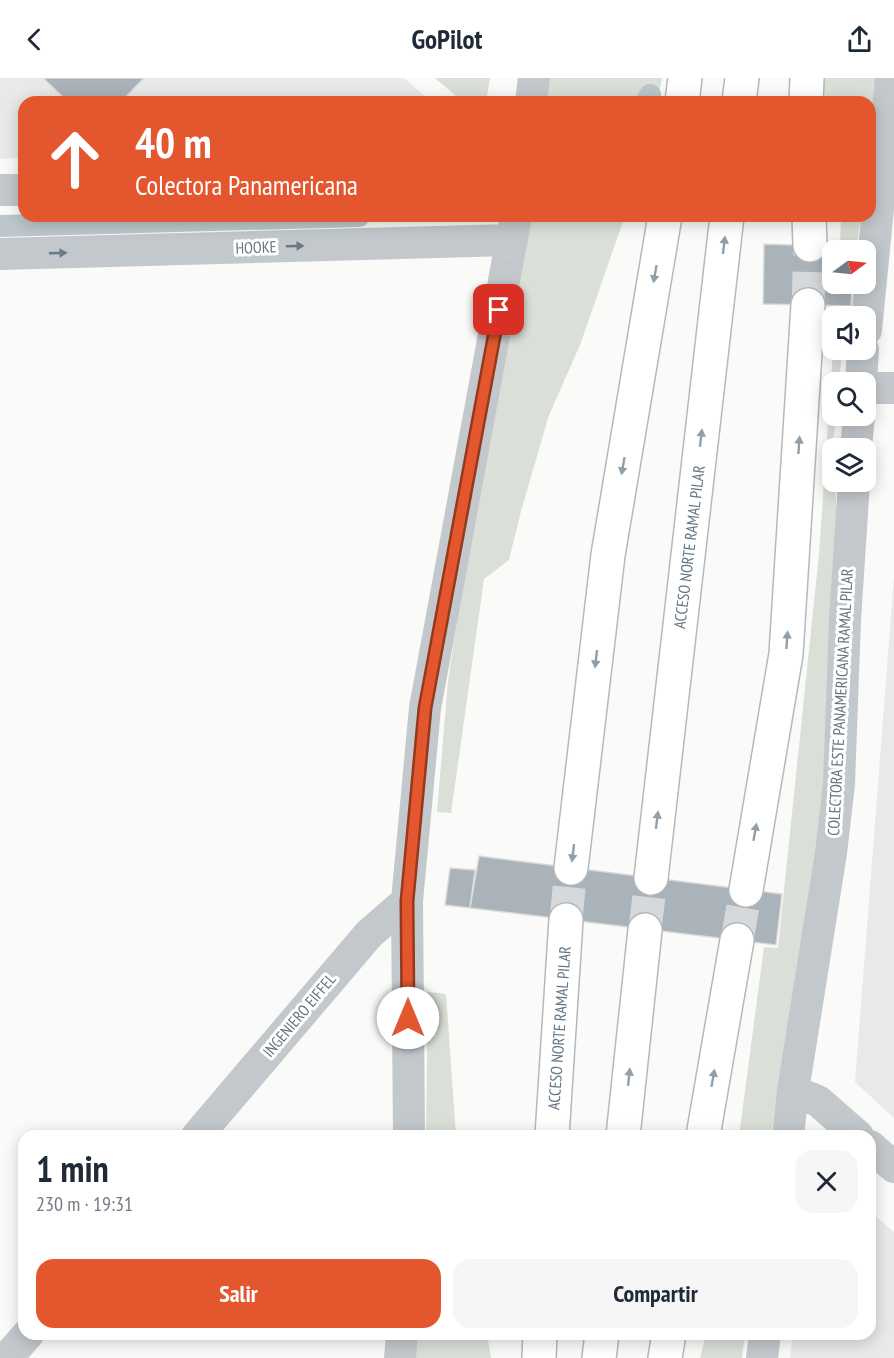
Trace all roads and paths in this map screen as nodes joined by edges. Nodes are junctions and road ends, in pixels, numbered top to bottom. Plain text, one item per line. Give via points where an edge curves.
1 (534, 78) edge
2 (685, 78) edge
3 (742, 78) edge
4 (891, 78) edge
5 (532, 96) edge
6 (683, 96) edge
7 (740, 96) edge
8 (0, 190) edge
9 (18, 190) edge
10 (664, 222) edge
11 (726, 222) edge
12 (514, 230) edge
13 (0, 254) edge
14 (808, 305) tunnel mouth
15 (868, 306) edge
16 (876, 388) edge
17 (894, 388) edge
18 (853, 492) edge
19 (571, 868) tunnel mouth
20 (651, 878) tunnel mouth
21 (746, 890) tunnel mouth
22 (407, 901) junction
23 (566, 920) tunnel mouth
24 (645, 930) tunnel mouth
25 (737, 940) tunnel mouth
26 (793, 1091) junction
27 (202, 1130) edge
28 (409, 1130) edge
29 (552, 1130) edge
30 (624, 1130) edge
31 (704, 1130) edge
32 (789, 1130) edge
33 (851, 1130) edge
34 (876, 1151) edge
35 (894, 1167) edge
36 (23, 1340) edge
37 (402, 1340) edge
38 (540, 1340) edge
39 (601, 1340) edge
40 (668, 1340) edge
41 (764, 1340) edge
42 (7, 1358) edge
43 (400, 1358) edge
44 (539, 1358) edge
45 (599, 1358) edge
46 (665, 1358) edge
47 (762, 1358) edge

1 - 5 street
2 - 6 highway
3 - 7 highway
4 - 15 street
8 - 9 street
10 -> 19 highway via 608,555
20 -> 11 highway, ACCESO NORTE RAMAL PILAR
13 -> 12 street, HOOKE
12 - 22 street via 425,708
21 -> 14 highway via 786,654
16 - 17 street
18 - 26 street, COLECTORA ESTE PANAMERICANA RAMAL PILAR via 839,784
22 - 27 street, INGENIERO EIFFEL via 369,934
22 - 28 street
23 - 29 highway, ACCESO NORTE RAMAL PILAR
30 -> 24 highway
31 -> 25 highway
26 - 32 street, COLECTORA ESTE PANAMERICANA RAMAL PILAR
26 - 33 street via 818,1101
34 - 35 street
36 - 42 street
37 - 43 street
38 - 44 highway
39 - 45 highway
40 - 46 highway
41 - 47 street

